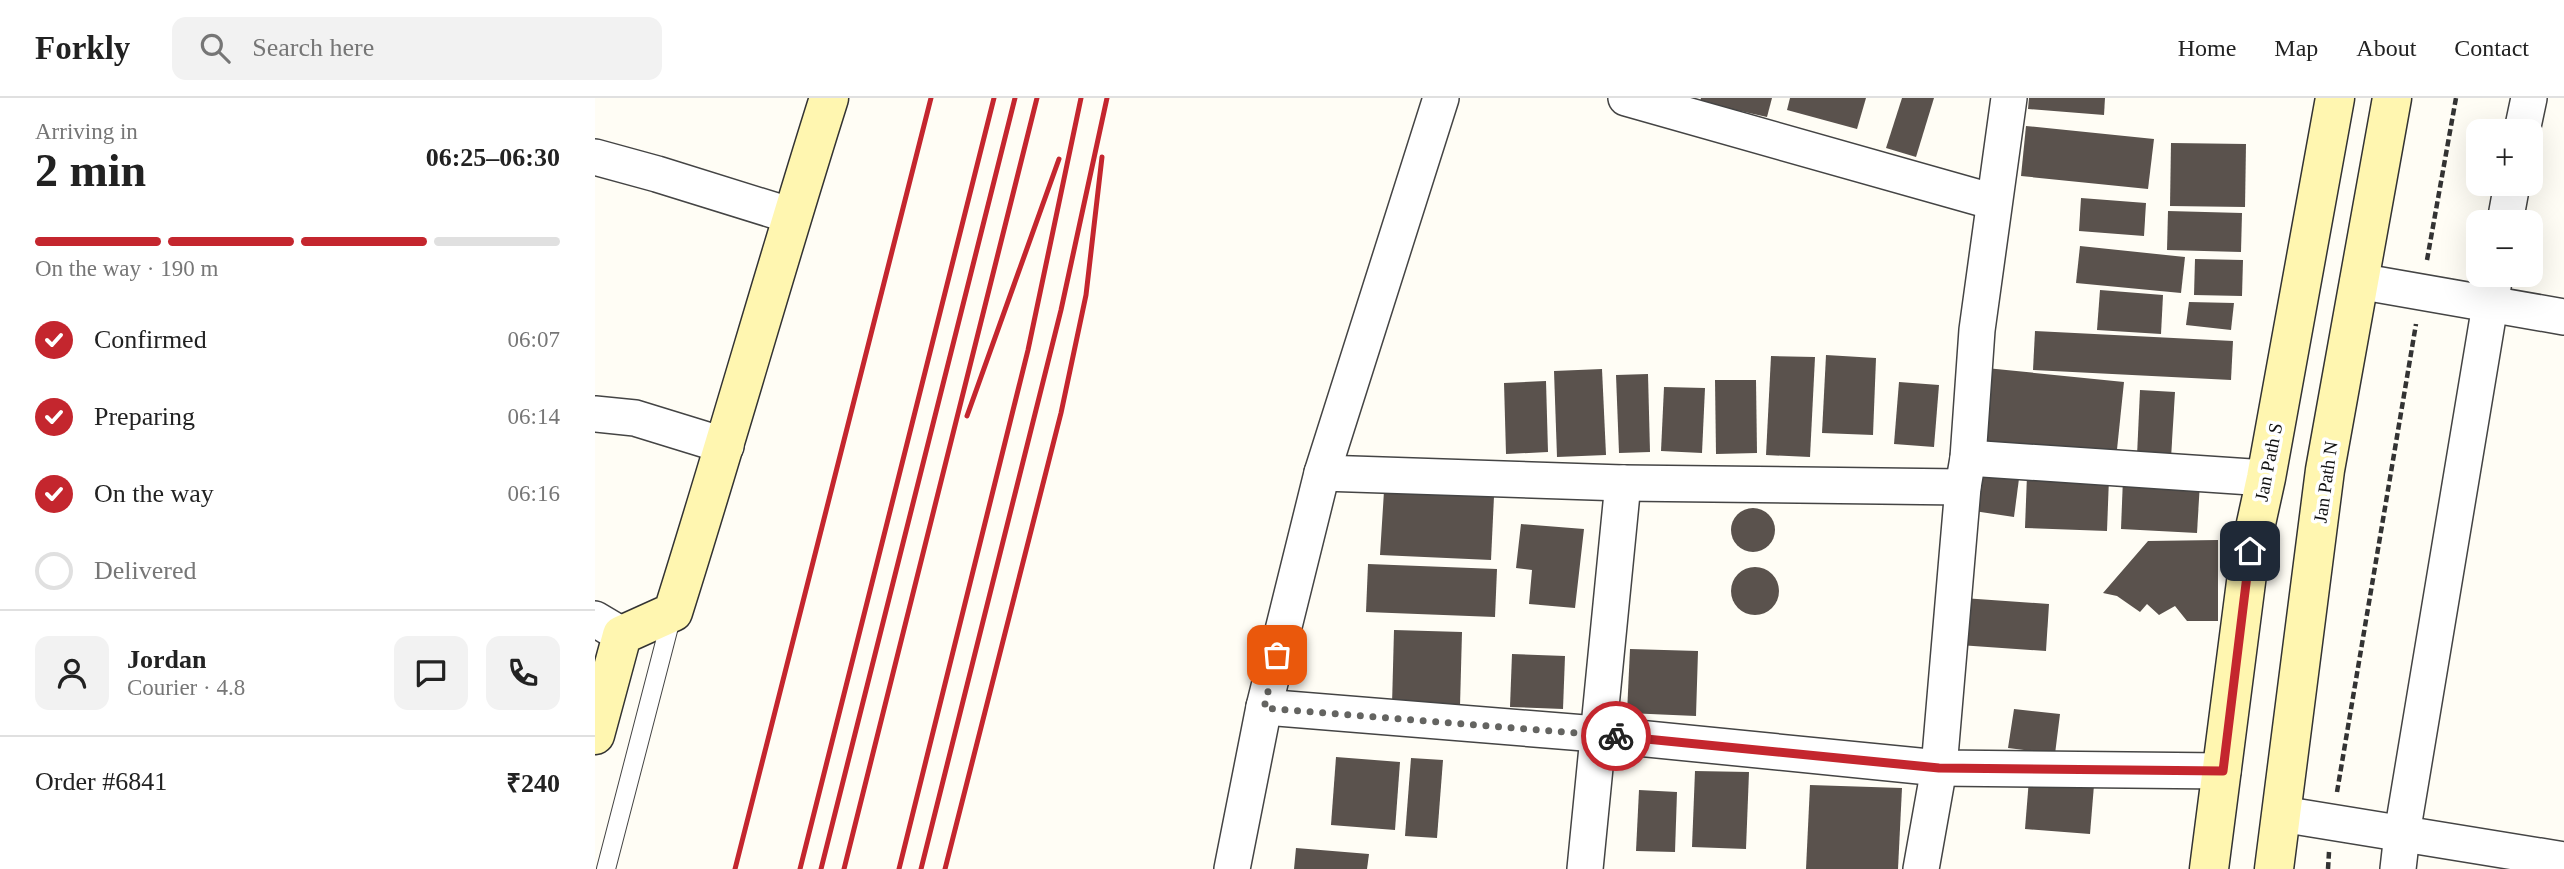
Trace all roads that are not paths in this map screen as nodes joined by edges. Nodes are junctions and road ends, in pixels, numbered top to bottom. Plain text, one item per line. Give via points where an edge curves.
1 (829, 98) edge
2 (1441, 98) edge
3 (1626, 98) edge
4 (2009, 98) edge
5 (2335, 98) edge
6 (2392, 98) edge
7 (2529, 98) edge
8 (2525, 119) edge
9 (595, 158) edge
10 (1994, 202) junction
11 (792, 216) junction
12 (2358, 281) junction
13 (2492, 289) edge
14 (2564, 317) edge
15 (595, 414) edge
16 (726, 446) junction
17 (1322, 472) junction
18 (1966, 473) junction
19 (2266, 478) junction
20 (1623, 483) junction
21 (673, 612) junction
22 (609, 627) edge
23 (1264, 708) junction
24 (1597, 734) junction
25 (595, 735) edge
26 (1939, 768) junction
27 (2223, 771) junction
28 (2281, 814) junction
29 (2402, 834) junction
30 (2564, 860) edge
31 (606, 869) edge
32 (1232, 869) edge
33 (1585, 869) edge
34 (1920, 869) edge
35 (2209, 869) edge
36 (2274, 869) edge
37 (2398, 869) edge

1 - 11 main road
2 - 17 street
3 - 10 street
4 - 10 street
5 - 19 main road, Jan Path S
6 - 12 main road, Jan Path N
7 - 8 street
9 - 11 street
10 - 18 street via 1977,330
11 - 16 main road
12 - 13 street via 2421,292
12 - 28 main road, Jan Path N via 2325,470
13 - 14 street
13 - 29 street
15 - 16 street via 635,418
16 - 21 main road
17 - 20 street
17 - 23 street
18 - 19 street
18 - 20 street
18 - 26 street
19 - 27 main road, Jan Path S via 2250,551
20 - 24 street
21 - 22 main road
21 - 31 lane
22 - 25 main road
23 - 24 street
23 - 32 street
24 - 26 street
24 - 33 street
26 - 27 street
26 - 34 street
27 - 35 main road, Jan Path S
28 - 29 street
28 - 36 main road, Jan Path N
29 - 30 street
29 - 37 street

